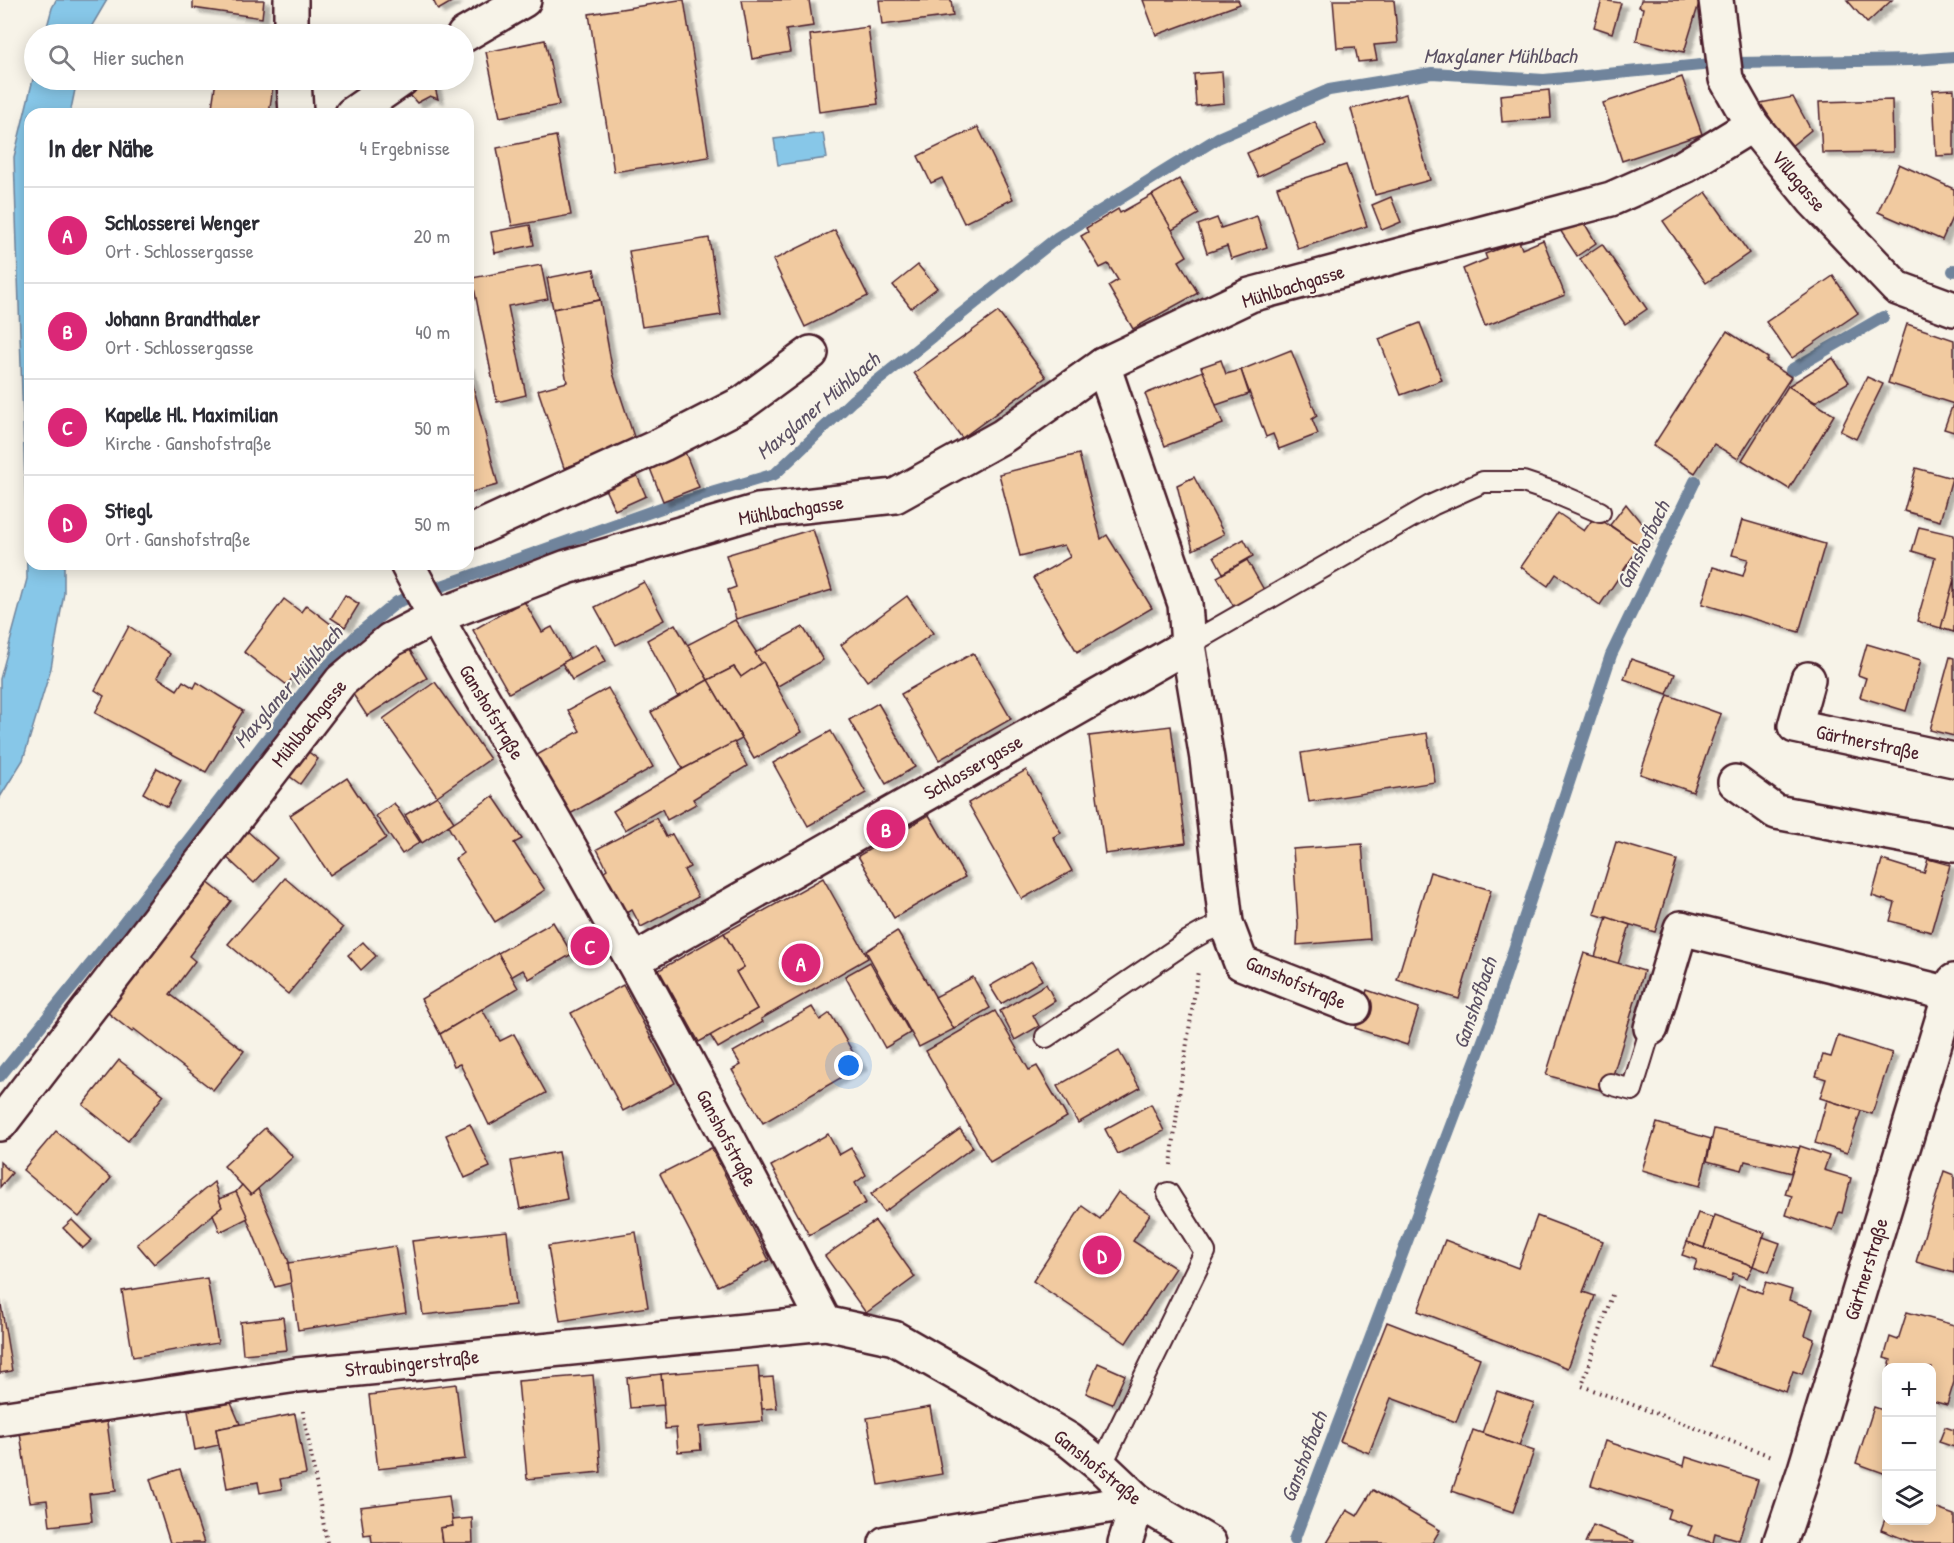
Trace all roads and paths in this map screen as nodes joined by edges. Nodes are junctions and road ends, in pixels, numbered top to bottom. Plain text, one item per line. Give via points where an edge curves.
1 (291, 0) edge
2 (524, 0) edge
3 (1716, 0) edge
4 (291, 24) edge
5 (474, 29) edge
6 (295, 90) edge
7 (387, 90) edge
8 (296, 108) edge
9 (361, 108) edge
10 (1752, 125) junction
11 (1942, 305) edge
12 (811, 353) dead end
13 (1102, 365) junction
14 (1599, 512) dead end
15 (474, 530) edge
16 (410, 570) edge
17 (432, 611) junction
18 (1188, 645) junction
19 (1808, 679) dead end
20 (1954, 760) edge
21 (1735, 782) dead end
22 (1954, 845) edge
23 (1215, 927) junction
24 (633, 961) junction
25 (1952, 988) edge
26 (1354, 1007) dead end
27 (1651, 1028) joint
28 (1046, 1037) dead end
29 (1610, 1084) dead end
30 (0, 1124) edge
31 (1168, 1193) joint
32 (1612, 1295) dead end
33 (825, 1323) junction
34 (297, 1374) junction
35 (0, 1419) edge
36 (1101, 1466) junction
37 (1805, 1468) junction
38 (1138, 1501) junction
39 (327, 1543) edge
40 (886, 1543) edge
41 (1125, 1543) edge
42 (1209, 1543) edge
43 (1780, 1543) edge

1 - 4 street
2 - 5 street
3 - 10 street, Villagasse via 1726,79
6 - 8 street
7 - 9 street
10 - 11 street, Villagasse via 1814,201 1897,288
10 - 13 street, Mühlbachgasse via 1685,166 1611,199 1251,295
12 - 15 street via 743,403
13 - 17 street, Mühlbachgasse via 1004,436 895,496 758,511
13 - 18 street via 1185,604
14 - 18 lane via 1523,482 1483,482 1432,505
16 - 17 street, Ganshofstraße
17 - 24 street, Ganshofstraße
17 - 30 street, Mühlbachgasse via 390,639 341,681
18 - 23 street via 1206,759
18 - 24 street, Schlossergasse
19 - 20 street, Gärtnerstraße via 1795,726
21 - 22 street via 1776,812
23 - 26 street, Ganshofstraße via 1241,963
23 - 28 lane
23 - 31 path via 1179,1095
24 - 33 street, Ganshofstraße
25 - 27 street, Gärtnerstraße via 1681,928
25 - 37 street, Gärtnerstraße
27 - 29 lane via 1632,1090
31 - 36 lane via 1205,1252
32 - 37 path via 1582,1386
33 - 34 street, Straubingerstraße
33 - 36 street, Ganshofstraße via 894,1338 1069,1440
34 - 35 street, Straubingerstraße
34 - 39 path
36 - 38 street, Ganshofstraße
37 - 43 street, Gärtnerstraße
38 - 40 street
38 - 41 street
38 - 42 street, Ganshofstraße

